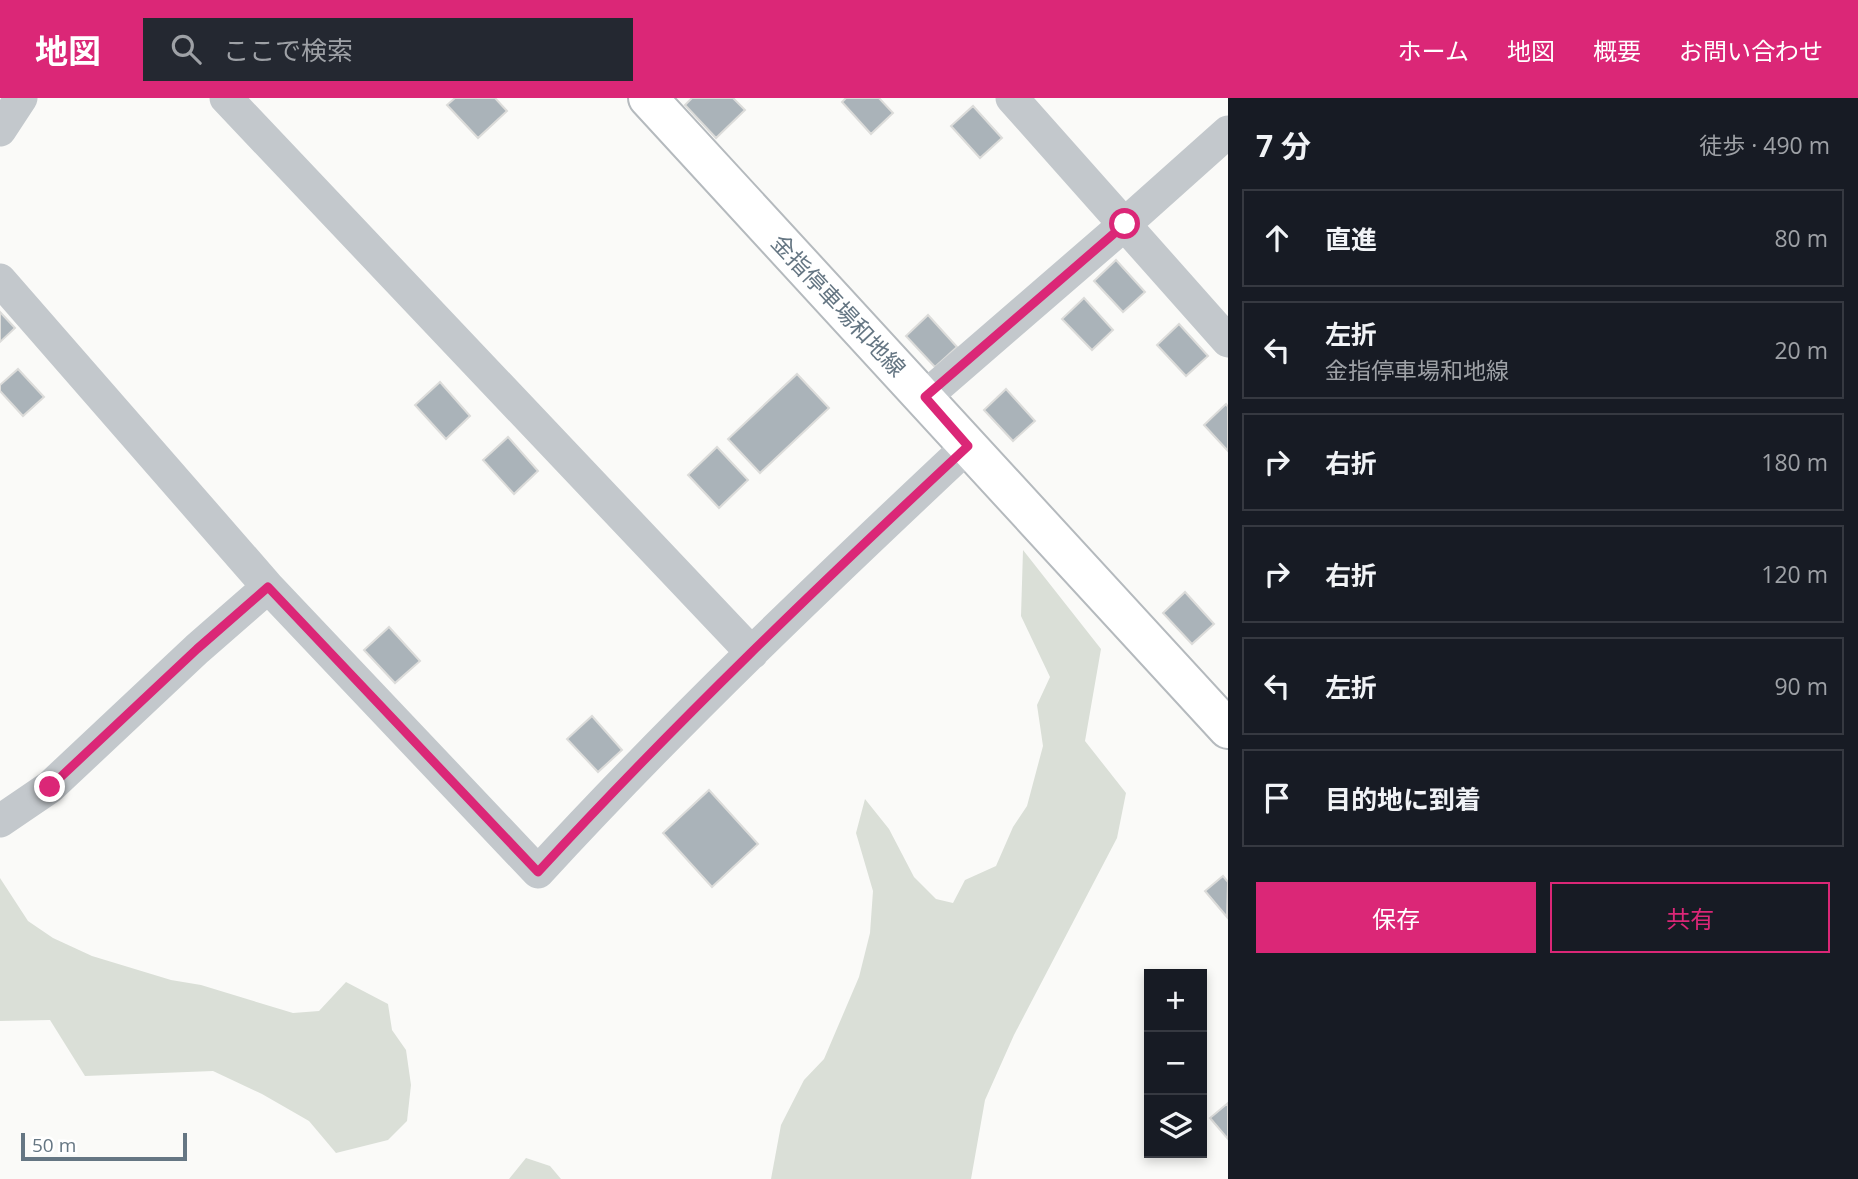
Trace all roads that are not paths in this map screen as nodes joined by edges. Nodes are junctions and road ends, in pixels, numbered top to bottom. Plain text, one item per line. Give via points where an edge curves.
1 (226, 98) edge
2 (648, 98) edge
3 (1012, 98) edge
4 (1228, 132) edge
5 (1125, 224) junction
6 (0, 280) edge
7 (1228, 341) edge
8 (925, 397) junction
9 (968, 446) junction
10 (268, 587) junction
11 (751, 653) junction
12 (1228, 729) edge
13 (0, 821) edge

1 - 11 street
2 - 8 main road, 金指停車場和地線
3 - 5 street
4 - 5 street
5 - 7 street
5 - 8 street
6 - 10 street
8 - 9 main road, 金指停車場和地線
9 - 11 street
9 - 12 main road, 金指停車場和地線
10 - 11 street via 538,872
10 - 13 street via 50,787

